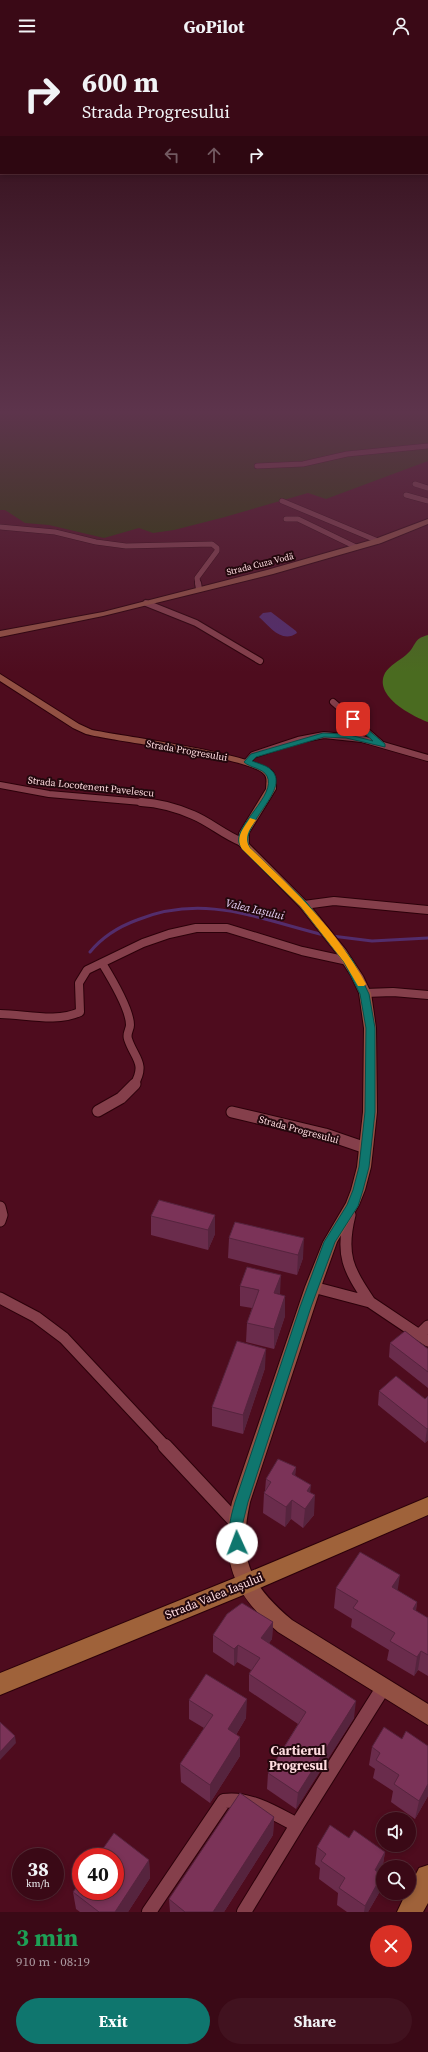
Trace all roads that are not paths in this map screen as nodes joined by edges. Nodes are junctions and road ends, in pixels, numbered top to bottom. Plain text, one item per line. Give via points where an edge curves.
1 (282, 501) dead end
2 (286, 520) dead end
3 (428, 522) edge
4 (0, 528) edge
5 (378, 541) junction
6 (356, 547) junction
7 (198, 589) junction
8 (146, 603) junction
9 (0, 634) edge
10 (260, 661) dead end
11 (0, 677) edge
12 (333, 702) dead end
13 (383, 745) junction
14 (428, 758) edge
15 (247, 762) junction
16 (0, 785) edge
17 (242, 842) junction
18 (304, 905) junction
19 (428, 910) edge
20 (345, 956) junction
21 (102, 963) junction
22 (365, 994) junction
23 (428, 994) edge
24 (0, 1014) edge
25 (98, 1111) dead end
26 (232, 1112) dead end
27 (366, 1148) junction
28 (352, 1206) junction
29 (0, 1207) edge
30 (0, 1221) edge
31 (313, 1287) junction
32 (0, 1298) edge
33 (370, 1302) junction
34 (428, 1326) edge
35 (424, 1338) edge
36 (428, 1506) edge
37 (236, 1522) junction
38 (245, 1584) junction
39 (0, 1684) edge
40 (383, 1688) junction
41 (428, 1715) edge
42 (297, 1825) junction
43 (428, 1877) edge
44 (149, 1912) edge
45 (244, 1912) edge
46 (410, 1912) edge

1 - 5 street
2 - 6 street via 298,519
3 - 5 street, Strada Cuza Vodă
4 - 7 street via 55,532 126,546 214,545 217,551 197,578
5 - 6 street, Strada Cuza Vodă
6 - 7 street, Strada Cuza Vodă via 270,572
7 - 8 street, Strada Cuza Vodă
8 - 9 street, Strada Cuza Vodă
8 - 10 street via 196,623
11 - 15 street, Strada Progresului via 76,726 90,732
12 - 13 street
13 - 14 street
13 - 15 street via 346,736 323,735 253,755
15 - 17 street, Strada Progresului via 267,770 273,783
16 - 17 street, Strada Locotenent Pavelescu via 49,794 153,803 193,816
17 - 18 street via 246,849
18 - 19 street via 334,901
18 - 20 street
20 - 21 street via 331,959 235,930 206,927 151,940
20 - 22 street
21 - 24 street via 81,977 78,985 80,1012 75,1015 64,1017
21 - 25 street via 117,989 128,1018 130,1025 126,1031 126,1038 139,1060 140,1068 132,1088 117,1103
22 - 23 street
22 - 27 street via 370,1028 370,1112
26 - 27 street, Strada Progresului via 325,1134
27 - 28 street via 364,1167
28 - 31 street via 330,1242
28 - 33 street via 345,1240 345,1257 349,1270
29 - 30 street
31 - 33 street
31 - 37 street
32 - 37 street via 36,1317 64,1338
33 - 35 street
34 - 35 street
36 - 38 main road, Strada Valea Iașului
37 - 38 street via 239,1566
38 - 39 main road, Strada Valea Iașului
38 - 40 street via 271,1616
40 - 41 street
40 - 42 street
42 - 44 street via 242,1801 224,1801
42 - 45 street
43 - 46 main road

